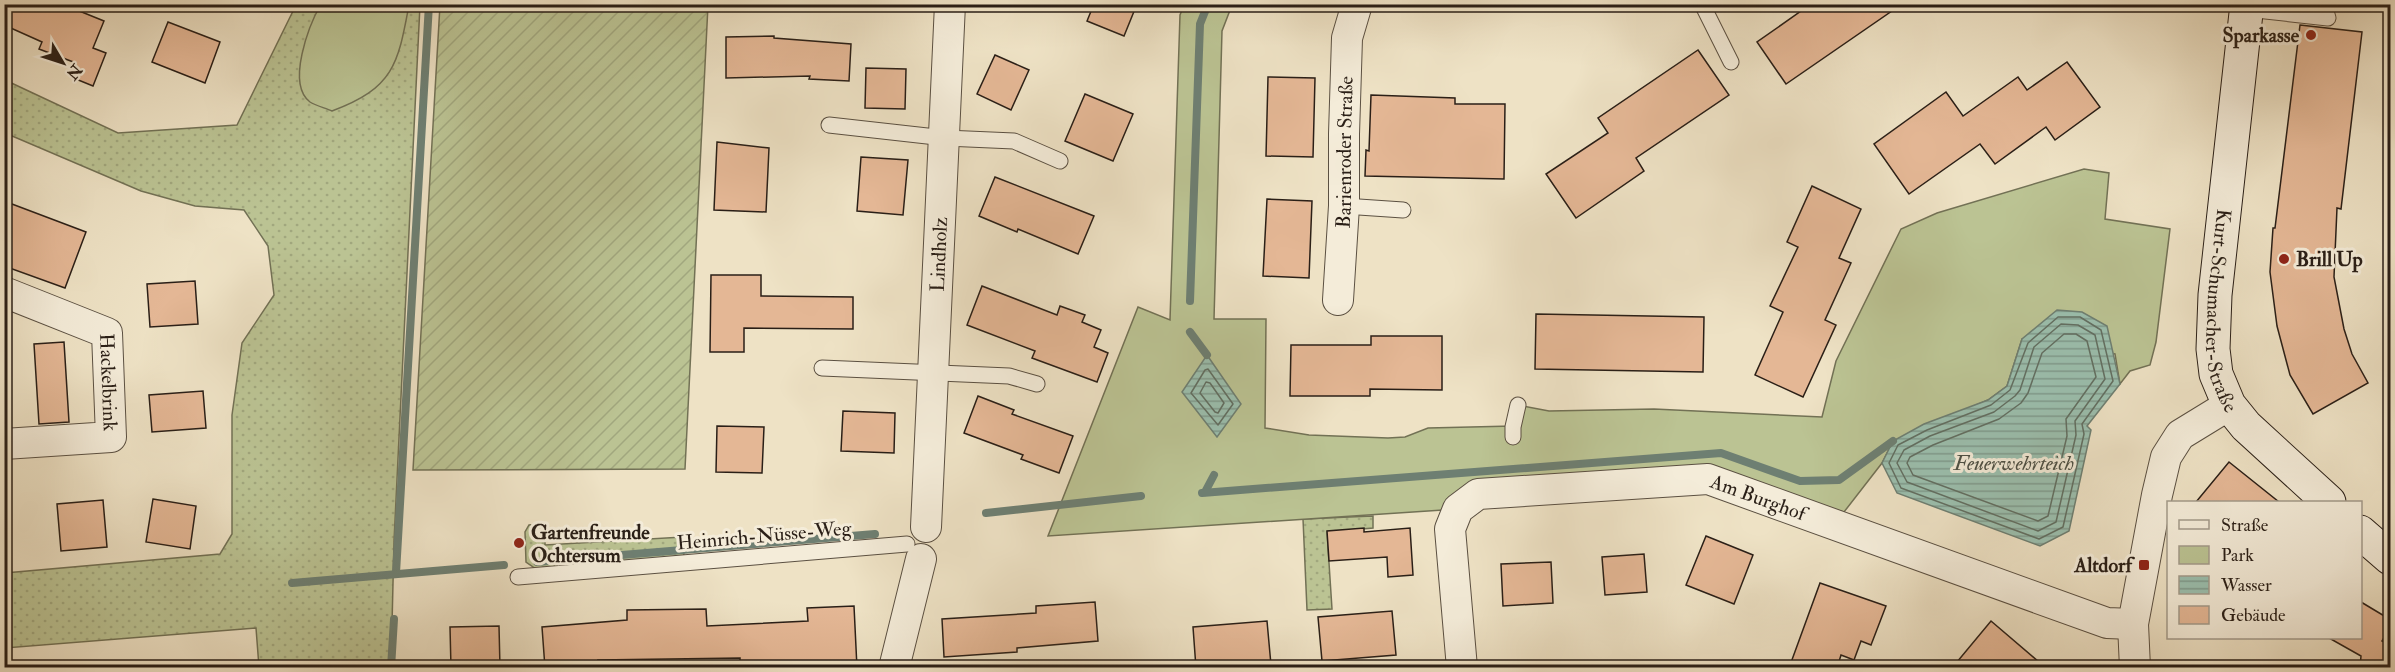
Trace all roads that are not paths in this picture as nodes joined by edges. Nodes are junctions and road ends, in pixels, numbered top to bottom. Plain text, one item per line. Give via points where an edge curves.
1 (950, 4) edge
2 (1357, 4) edge
3 (1702, 4) edge
4 (2324, 4) edge
5 (2247, 7) edge
6 (1731, 62) dead end
7 (829, 125) dead end
8 (945, 138) junction
9 (1060, 161) dead end
10 (1344, 206) junction
11 (1403, 210) dead end
12 (4, 292) edge
13 (1338, 300) dead end
14 (822, 368) dead end
15 (933, 371) junction
16 (1037, 384) dead end
17 (1518, 405) dead end
18 (2229, 405) junction
19 (1513, 437) dead end
20 (4, 444) edge
21 (2328, 501) edge
22 (2362, 532) edge
23 (918, 543) junction
24 (2391, 558) edge
25 (518, 577) dead end
26 (2133, 624) junction
27 (894, 668) edge
28 (1462, 668) edge
29 (2135, 668) edge

1 - 8 street, Lindholz
2 - 10 street, Barienroder Straße via 1347,38
3 - 6 lane
4 - 5 lane via 2328,18
5 - 18 main road, Kurt-Schumacher-Straße via 2215,295 2216,374
7 - 8 lane
8 - 9 lane via 1014,141
8 - 15 street, Lindholz
10 - 11 lane
10 - 13 street, Barienroder Straße
12 - 20 street, Hackelbrink via 107,333 111,437
14 - 15 lane
15 - 16 lane via 1009,376
15 - 23 street, Lindholz
17 - 19 lane
18 - 21 main road, Kurt-Schumacher-Straße via 2246,426
18 - 26 street via 2180,435 2166,457
22 - 24 main road
23 - 25 lane, Heinrich-Nüsse-Weg
23 - 27 street, Lindholz
26 - 28 street, Am Burghof via 2107,623 1708,479 1518,482 1478,494 1458,509 1450,529
26 - 29 street

